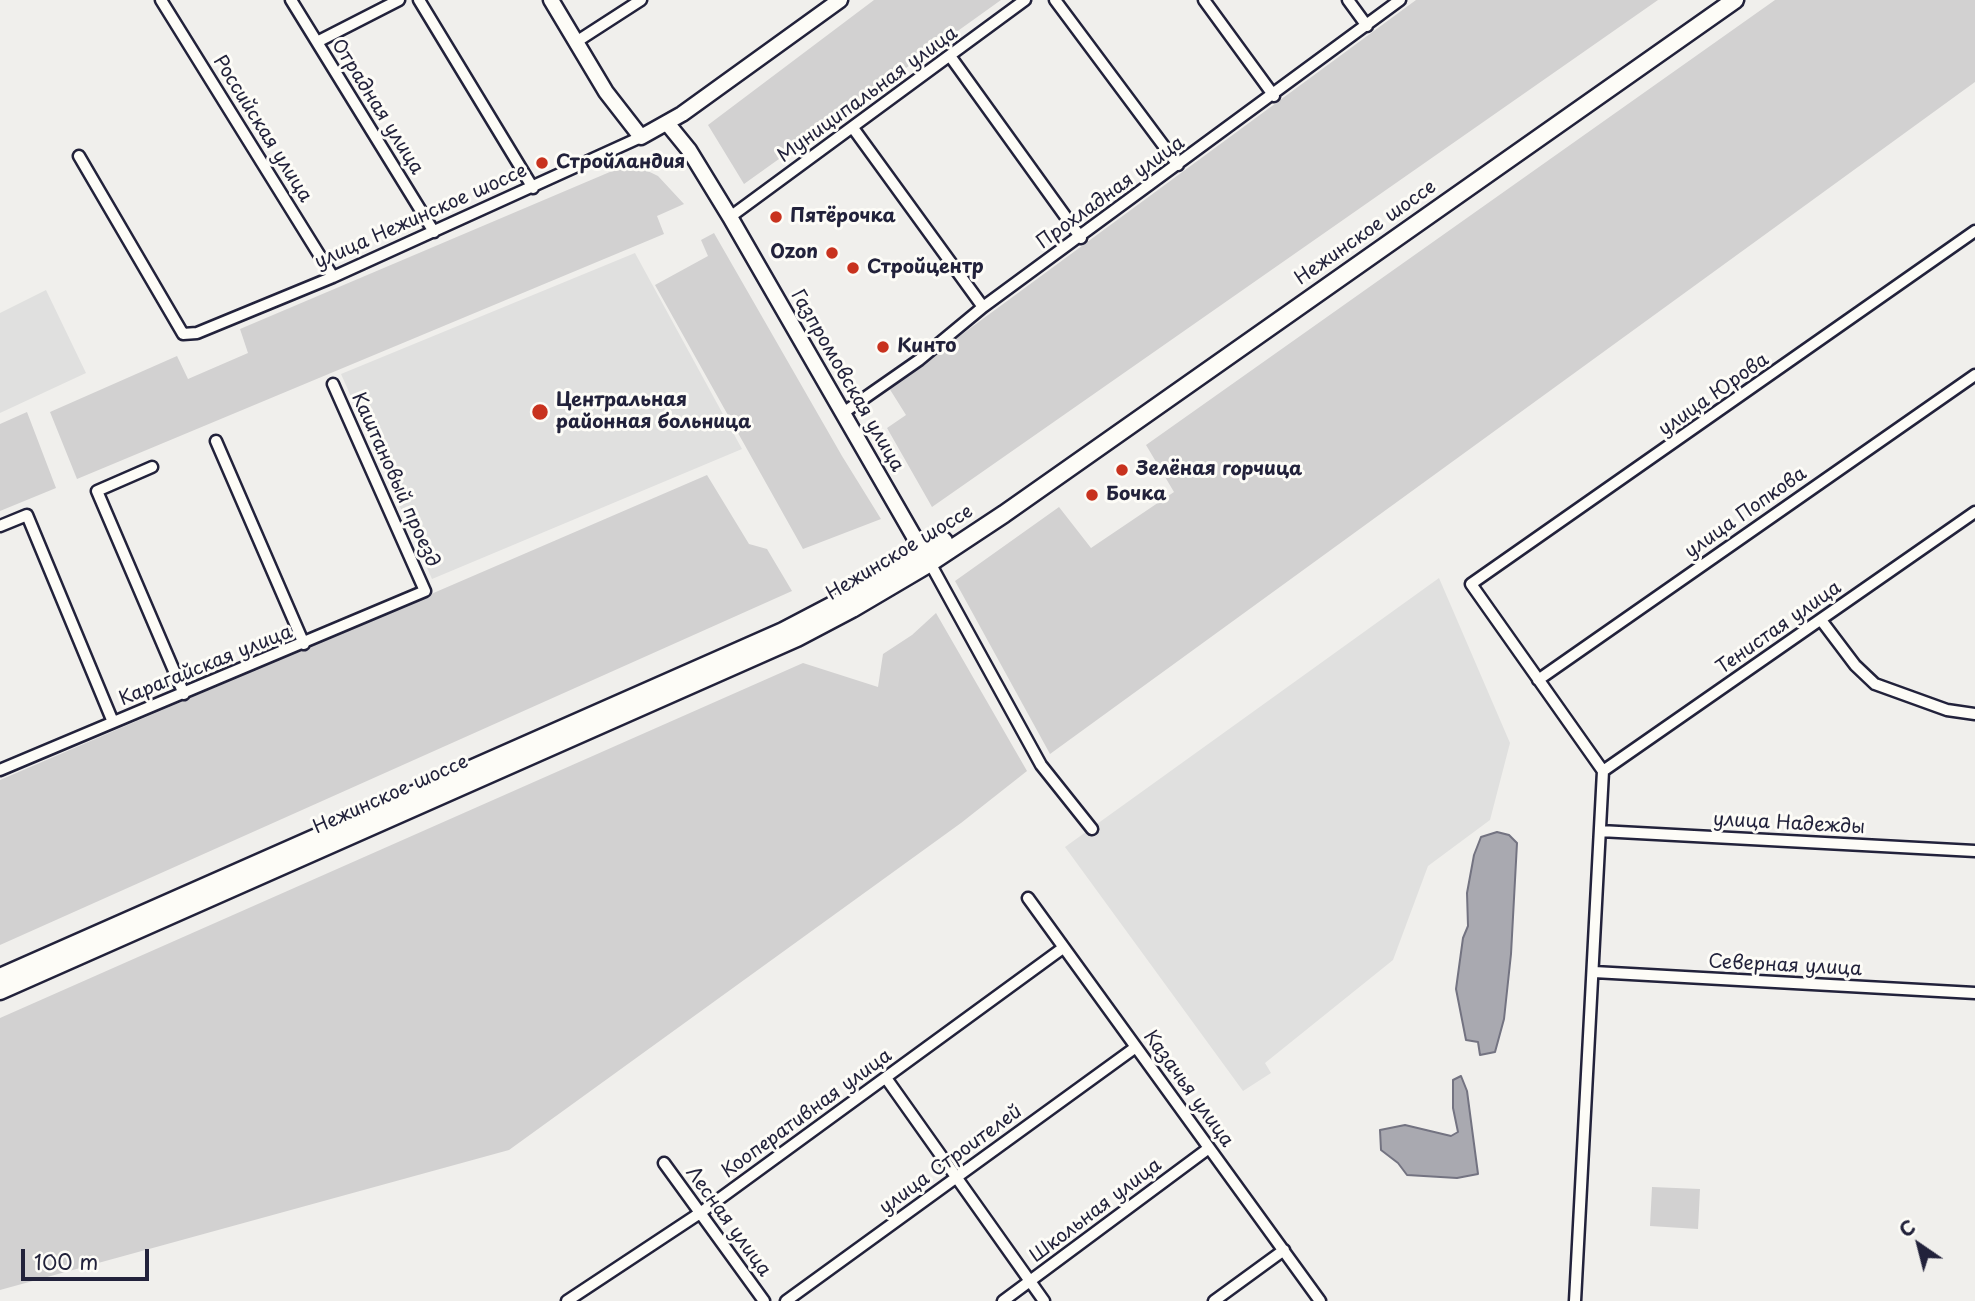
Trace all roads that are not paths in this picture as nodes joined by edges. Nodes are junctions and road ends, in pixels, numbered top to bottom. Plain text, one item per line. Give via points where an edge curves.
1 (161, 0) edge
2 (291, 0) edge
3 (399, 0) edge
4 (419, 0) edge
5 (551, 0) edge
6 (641, 0) edge
7 (840, 0) edge
8 (1025, 0) edge
9 (1055, 0) edge
10 (1205, 0) edge
11 (1348, 0) edge
12 (1400, 0) edge
13 (1722, 0) edge
14 (1735, 0) edge
15 (1367, 26) junction
16 (317, 42) junction
17 (576, 42) junction
18 (950, 56) junction
19 (1274, 96) junction
20 (667, 123) junction
21 (853, 128) junction
22 (641, 137) junction
23 (79, 156) dead end
24 (1178, 165) junction
25 (533, 188) junction
26 (730, 217) junction
27 (1975, 231) edge
28 (434, 232) junction
29 (1081, 238) junction
30 (333, 277) junction
31 (984, 307) junction
32 (1975, 375) edge
33 (334, 384) dead end
34 (843, 413) junction
35 (216, 441) dead end
36 (152, 467) dead end
37 (1975, 512) edge
38 (0, 526) edge
39 (927, 559) junction
40 (425, 591) joint
41 (1821, 620) junction
42 (304, 645) junction
43 (1538, 680) junction
44 (184, 694) junction
45 (1975, 714) edge
46 (113, 722) junction
47 (0, 771) edge
48 (1603, 771) junction
49 (1091, 829) dead end
50 (1600, 831) junction
51 (1975, 851) edge
52 (1028, 898) dead end
53 (1063, 948) junction
54 (1594, 972) junction
55 (0, 977) edge
56 (0, 991) edge
57 (1975, 993) edge
58 (1136, 1047) junction
59 (886, 1078) junction
60 (1209, 1148) junction
61 (664, 1163) dead end
62 (956, 1178) junction
63 (700, 1213) junction
64 (1284, 1250) junction
65 (1030, 1282) junction
66 (567, 1301) edge
67 (764, 1301) edge
68 (786, 1301) edge
69 (1003, 1301) edge
70 (1044, 1301) edge
71 (1214, 1301) edge
72 (1320, 1301) edge
73 (1575, 1301) edge

1 - 30 street, Российская улица
2 - 16 street, Отрадная улица
3 - 16 street
4 - 25 street
5 - 17 main road
6 - 17 street
7 - 20 main road, улица Нежинское шоссе
8 - 18 street, Муниципальная улица
9 - 24 street
10 - 19 street
11 - 15 street
12 - 15 street, Прохладная улица
13 - 39 main road, Нежинское шоссе
14 - 39 main road, Нежинское шоссе
15 - 19 street, Прохладная улица
16 - 28 street, Отрадная улица
17 - 22 main road via 616,107
18 - 21 street, Муниципальная улица
18 - 29 street
19 - 24 street, Прохладная улица
20 - 22 main road, улица Нежинское шоссе
20 - 26 main road, Газпромовская улица
21 - 26 street, Муниципальная улица
21 - 31 street
22 - 25 street, улица Нежинское шоссе
23 - 30 street, улица Нежинское шоссе via 183,334 197,333
24 - 29 street, Прохладная улица
25 - 28 street, улица Нежинское шоссе
26 - 34 main road, Газпромовская улица
27 - 43 street, улица Юрова via 1471,584
28 - 30 street, улица Нежинское шоссе
29 - 31 street, Прохладная улица
31 - 34 street, Прохладная улица via 939,346
32 - 43 street, улица Попкова
33 - 40 street, Каштановый проезд
34 - 39 main road, Газпромовская улица
35 - 42 street
36 - 44 street via 97,491
37 - 41 street, Тенистая улица
38 - 46 street via 27,515
39 - 49 street via 1041,765
39 - 55 main road, Нежинское шоссе via 783,631
39 - 56 main road, Нежинское шоссе via 797,638
40 - 42 street, Карагайская улица
41 - 45 street via 1855,666 1875,684 1947,710
41 - 48 street, Тенистая улица
42 - 44 street, Карагайская улица
43 - 48 street
44 - 46 street, Карагайская улица
46 - 47 street, Карагайская улица
48 - 50 street
50 - 51 street, улица Надежды
50 - 54 street
52 - 53 street, Казачья улица
53 - 58 street, Казачья улица
53 - 59 street, Кооперативная улица
54 - 57 street, Северная улица
54 - 73 street
58 - 60 street, Казачья улица
58 - 62 street, улица Строителей
59 - 62 street
59 - 63 street, Кооперативная улица
60 - 64 street, Казачья улица
60 - 65 street, Школьная улица
61 - 63 street, Лесная улица
62 - 65 street
62 - 68 street, улица Строителей
63 - 66 street, Кооперативная улица
63 - 67 street, Лесная улица
64 - 71 street
64 - 72 street, Казачья улица
65 - 69 street, Школьная улица
65 - 70 street

